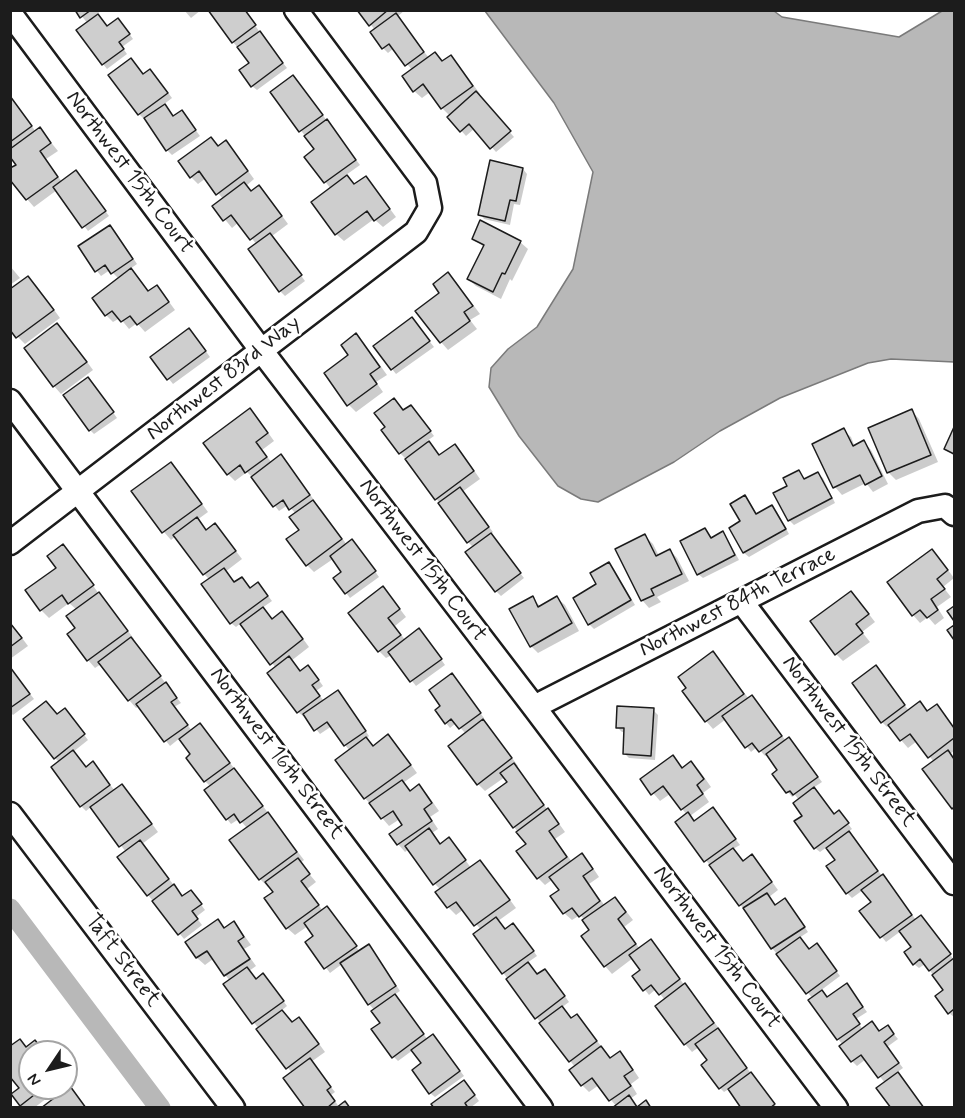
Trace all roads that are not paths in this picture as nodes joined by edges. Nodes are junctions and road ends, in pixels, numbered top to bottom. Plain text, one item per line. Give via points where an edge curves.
1 (296, 10) edge
2 (10, 13) edge
3 (261, 350) junction
4 (10, 401) edge
5 (78, 492) junction
6 (950, 510) edge
7 (10, 543) edge
8 (742, 602) junction
9 (534, 707) junction
10 (10, 814) edge
11 (954, 883) edge
12 (233, 1107) edge
13 (541, 1107) edge
14 (836, 1107) edge

1 - 3 street, Northwest 83rd Way via 425,183 430,208 416,232
2 - 3 street, Northwest 15th Court
3 - 5 street, Northwest 83rd Way
3 - 9 street, Northwest 15th Court
4 - 5 street, Northwest 16th Street
5 - 7 street, Northwest 83rd Way
5 - 13 street, Northwest 16th Street
6 - 8 street, Northwest 84th Terrace via 918,511
8 - 9 street, Northwest 84th Terrace
8 - 11 street, Northwest 15th Street
9 - 14 street, Northwest 15th Court
10 - 12 street, Taft Street

